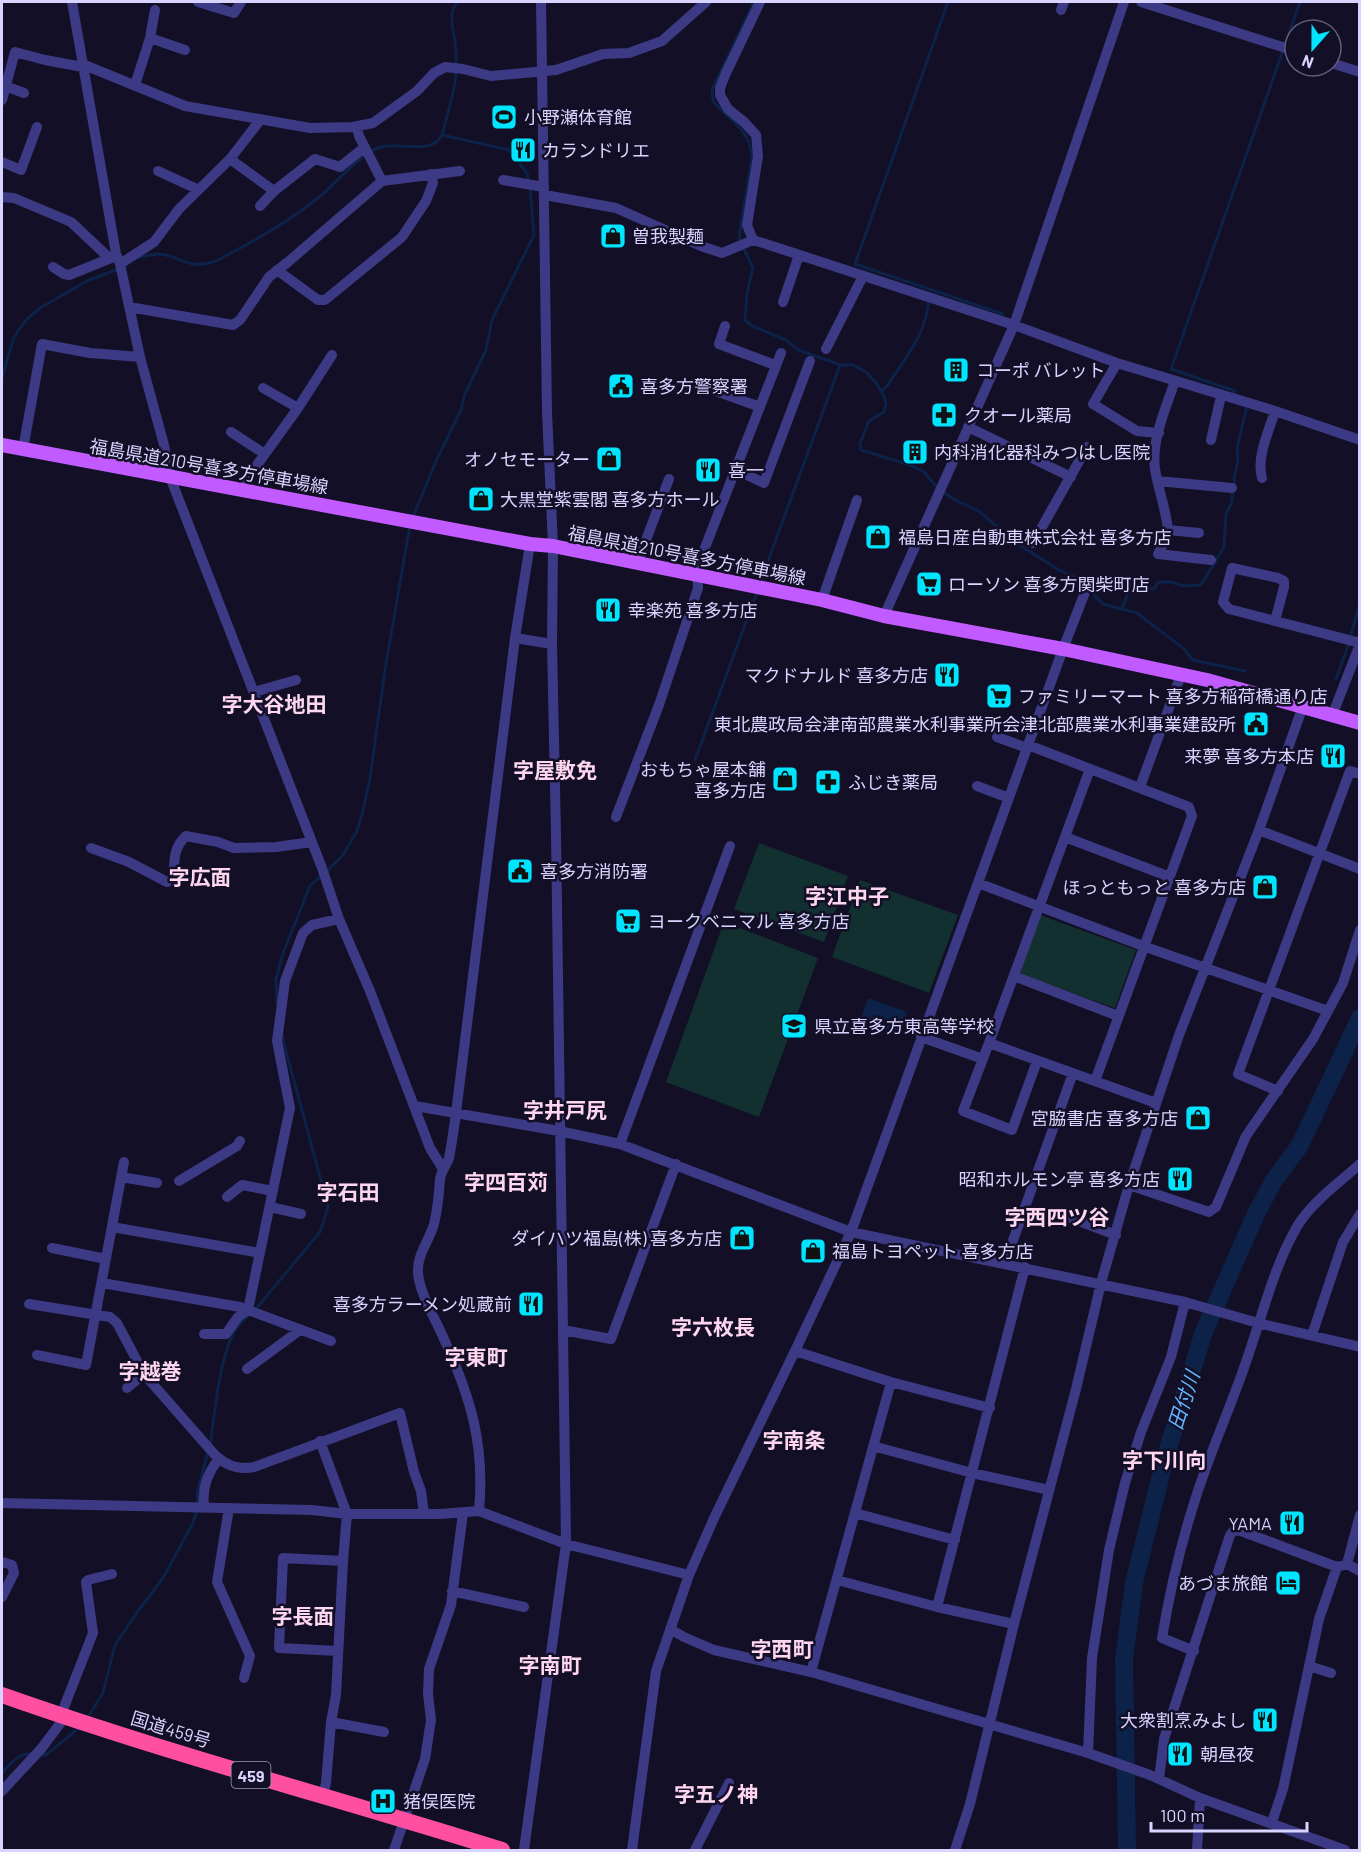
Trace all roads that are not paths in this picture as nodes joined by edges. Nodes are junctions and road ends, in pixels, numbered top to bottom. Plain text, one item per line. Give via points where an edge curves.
1 (72, 2) edge
2 (198, 2) edge
3 (240, 2) edge
4 (541, 2) edge
5 (706, 2) edge
6 (760, 2) edge
7 (1124, 2) edge
8 (1141, 2) edge
9 (210, 3) edge
10 (155, 9) dead end
11 (150, 38) junction
12 (1283, 47) edge
13 (185, 50) dead end
14 (83, 65) junction
15 (1343, 67) edge
16 (542, 71) junction
17 (1359, 72) edge
18 (135, 85) junction
19 (5, 86) junction
20 (24, 93) dead end
21 (2, 100) edge
22 (261, 119) junction
23 (37, 127) dead end
24 (357, 127) junction
25 (365, 147) junction
26 (230, 159) junction
27 (2, 162) edge
28 (158, 171) dead end
29 (460, 171) dead end
30 (431, 174) junction
31 (502, 180) dead end
32 (382, 181) junction
33 (197, 189) junction
34 (274, 191) junction
35 (544, 191) junction
36 (2, 197) edge
37 (261, 206) dead end
38 (750, 241) junction
39 (799, 255) junction
40 (116, 258) junction
41 (53, 267) dead end
42 (277, 270) junction
43 (863, 276) junction
44 (783, 302) dead end
45 (129, 307) junction
46 (1014, 325) junction
47 (725, 326) dead end
48 (826, 348) dead end
49 (780, 353) dead end
50 (332, 355) dead end
51 (140, 357) junction
52 (810, 361) dead end
53 (1117, 363) junction
54 (775, 365) junction
55 (1175, 381) junction
56 (263, 388) dead end
57 (716, 391) dead end
58 (1221, 396) junction
59 (760, 407) junction
60 (298, 408) junction
61 (1275, 411) junction
62 (968, 427) junction
63 (231, 432) dead end
64 (1158, 433) junction
65 (1210, 440) dead end
66 (1359, 440) edge
67 (2, 445) edge
68 (1088, 447) dead end
69 (23, 449) junction
70 (265, 454) junction
71 (736, 470) junction
72 (171, 477) junction
73 (1071, 477) junction
74 (1262, 478) dead end
75 (669, 479) dead end
76 (1158, 481) junction
77 (1232, 488) dead end
78 (239, 490) junction
79 (857, 500) dead end
80 (1168, 530) junction
81 (1199, 533) dead end
82 (1034, 543) dead end
83 (530, 544) junction
84 (553, 546) junction
85 (1211, 560) dead end
86 (638, 564) junction
87 (698, 576) junction
88 (1089, 582) dead end
89 (822, 600) junction
90 (884, 616) junction
91 (1275, 621) junction
92 (515, 638) junction
93 (552, 644) junction
94 (1359, 644) edge
95 (1063, 649) junction
96 (1181, 675) junction
97 (296, 680) dead end
98 (254, 692) junction
99 (1303, 706) junction
100 (1332, 716) junction
101 (1359, 723) edge
102 (997, 736) dead end
103 (1028, 747) junction
104 (1090, 769) junction
105 (1359, 774) edge
106 (977, 786) dead end
107 (1140, 787) junction
108 (1009, 798) junction
109 (616, 817) dead end
110 (1259, 830) junction
111 (1065, 837) junction
112 (312, 842) junction
113 (730, 846) dead end
114 (91, 848) dead end
115 (1319, 853) junction
116 (1359, 869) edge
117 (1170, 877) junction
118 (978, 882) junction
119 (1039, 907) junction
120 (339, 919) junction
121 (1359, 930) edge
122 (1143, 946) junction
123 (1205, 966) junction
124 (1014, 976) junction
125 (1270, 990) junction
126 (1328, 1011) junction
127 (1118, 1016) junction
128 (921, 1036) junction
129 (989, 1043) junction
130 (983, 1059) junction
131 (1037, 1061) junction
132 (1073, 1073) junction
133 (1095, 1081) junction
134 (1278, 1092) junction
135 (1156, 1103) junction
136 (415, 1106) junction
137 (456, 1113) junction
138 (559, 1131) junction
139 (240, 1141) dead end
140 (620, 1144) junction
141 (124, 1162) dead end
142 (675, 1164) junction
143 (1359, 1164) edge
144 (443, 1169) junction
145 (121, 1177) junction
146 (179, 1180) dead end
147 (157, 1183) dead end
148 (1129, 1185) junction
149 (273, 1191) junction
150 (226, 1197) dead end
151 (270, 1207) junction
152 (1055, 1212) dead end
153 (300, 1214) dead end
154 (1359, 1214) edge
155 (112, 1227) junction
156 (851, 1232) junction
157 (1116, 1235) junction
158 (52, 1248) dead end
159 (260, 1253) junction
160 (106, 1259) junction
161 (1005, 1263) junction
162 (1025, 1267) junction
163 (102, 1283) junction
164 (1101, 1283) junction
165 (29, 1304) dead end
166 (1191, 1304) junction
167 (248, 1310) junction
168 (96, 1315) junction
169 (1258, 1323) junction
170 (300, 1330) junction
171 (563, 1330) junction
172 (204, 1334) dead end
173 (1312, 1335) junction
174 (331, 1341) dead end
175 (1359, 1347) edge
176 (795, 1351) junction
177 (37, 1355) dead end
178 (247, 1369) dead end
179 (144, 1374) junction
180 (891, 1382) junction
181 (127, 1388) dead end
182 (990, 1408) junction
183 (320, 1441) junction
184 (873, 1446) junction
185 (219, 1459) junction
186 (972, 1473) junction
187 (1049, 1490) junction
188 (2, 1503) edge
189 (198, 1507) junction
190 (229, 1508) junction
191 (479, 1511) junction
192 (463, 1513) junction
193 (855, 1513) junction
194 (347, 1514) junction
195 (424, 1514) junction
196 (1359, 1515) edge
197 (955, 1540) junction
198 (566, 1544) junction
199 (343, 1561) junction
200 (2, 1562) edge
201 (1342, 1566) junction
202 (1359, 1571) edge
203 (112, 1574) dead end
204 (689, 1575) junction
205 (837, 1580) junction
206 (452, 1591) junction
207 (2, 1597) edge
208 (524, 1606) dead end
209 (937, 1607) junction
210 (1014, 1624) junction
211 (670, 1629) junction
212 (338, 1651) junction
213 (1194, 1651) junction
214 (1309, 1666) junction
215 (811, 1672) junction
216 (1331, 1673) dead end
217 (244, 1678) dead end
218 (2, 1695) edge
219 (63, 1716) junction
220 (331, 1722) junction
221 (989, 1725) junction
222 (384, 1732) dead end
223 (1088, 1753) junction
224 (1155, 1777) junction
225 (729, 1784) dead end
226 (2, 1791) edge
227 (323, 1796) junction
228 (1200, 1798) junction
229 (404, 1820) junction
230 (1272, 1822) junction
231 (394, 1851) edge
232 (502, 1851) edge
233 (524, 1851) edge
234 (632, 1851) edge
235 (695, 1851) edge
236 (955, 1851) edge
237 (1197, 1851) edge
238 (1345, 1851) edge

1 - 14 street
2 - 9 street
3 - 9 street via 234,13
4 - 16 street
5 - 16 street via 651,46
6 - 38 street via 720,88 728,109 756,135 758,156 747,225
7 - 46 street
8 - 12 street
10 - 11 street
11 - 13 street
11 - 18 street
14 - 18 street
14 - 19 street via 15,52
14 - 40 street
15 - 17 street
16 - 24 street via 491,76 445,67 373,123
16 - 35 street
18 - 22 street via 185,106
19 - 20 street
19 - 21 street
22 - 24 street via 310,128
22 - 26 street
23 - 27 street via 21,170
24 - 25 street
25 - 32 street
25 - 34 street via 340,166 315,159
26 - 33 street
26 - 34 street
28 - 33 street
29 - 30 street
30 - 32 street
30 - 42 street via 433,183 426,201 402,237 325,300 318,300
31 - 35 street
32 - 42 street
33 - 40 street via 154,242
34 - 37 street
35 - 38 street via 616,208 712,250 722,252
35 - 84 street
36 - 40 street via 14,198 71,222
38 - 39 street
39 - 43 street
39 - 44 street
40 - 41 street via 69,275
40 - 45 street
42 - 45 street via 233,325
43 - 46 street
43 - 48 street
45 - 51 street
46 - 53 street
46 - 62 street
47 - 54 street via 718,344
49 - 54 street
50 - 60 street
51 - 69 street via 42,344
51 - 72 street
52 - 71 street via 764,483
53 - 55 street
53 - 64 street via 1093,404 1137,430
54 - 59 street
55 - 58 street
55 - 64 street
56 - 60 street
57 - 59 street
58 - 61 street
58 - 65 street
59 - 71 street
60 - 70 street
61 - 66 street
61 - 74 street via 1261,455
62 - 73 street
62 - 90 street
63 - 70 street
64 - 76 street
67 - 69 main road, 福島県道210号喜多方停車場線
68 - 73 street
69 - 72 main road, 福島県道210号喜多方停車場線
70 - 78 street
71 - 87 street via 697,568
72 - 78 main road, 福島県道210号喜多方停車場線
72 - 98 street
73 - 82 street
75 - 86 street
76 - 77 street
76 - 80 street
78 - 83 main road, 福島県道210号喜多方停車場線
79 - 89 street
80 - 81 street
80 - 85 street via 1158,554
83 - 84 main road, 福島県道210号喜多方停車場線
83 - 92 street
84 - 86 main road, 福島県道210号喜多方停車場線
84 - 93 street
86 - 87 main road, 福島県道210号喜多方停車場線
87 - 89 main road, 福島県道210号喜多方停車場線
87 - 109 street via 698,588 659,705
88 - 95 street
89 - 90 main road, 福島県道210号喜多方停車場線
90 - 95 main road, 福島県道210号喜多方停車場線
91 - 91 street via 1225,606 1232,568 1284,581
91 - 94 street
92 - 93 street
92 - 137 street
93 - 138 street
94 - 100 street
95 - 96 main road, 福島県道210号喜多方停車場線
95 - 103 street
96 - 99 main road, 福島県道210号喜多方停車場線
96 - 107 street
97 - 98 street
98 - 112 street
99 - 100 main road, 福島県道210号喜多方停車場線
99 - 110 street
100 - 101 main road, 福島県道210号喜多方停車場線
102 - 103 street
103 - 104 street
103 - 108 street
104 - 107 street
104 - 111 street
105 - 115 street via 1350,771
106 - 108 street
107 - 117 street via 1188,807 1192,816
108 - 118 street
110 - 115 street
110 - 123 street
111 - 117 street
111 - 119 street
112 - 114 street via 234,848 186,836 176,849 173,879 167,882
112 - 120 street
113 - 140 street
115 - 116 street
115 - 125 street
117 - 122 street
118 - 119 street
118 - 128 street
119 - 122 street
119 - 124 street
120 - 136 street
120 - 149 street via 306,928 285,981 277,1041 290,1108
121 - 126 street via 1343,982
122 - 123 street
122 - 127 street
123 - 125 street
123 - 135 street
124 - 127 street
124 - 129 street
125 - 126 street
125 - 134 street via 1238,1074
126 - 134 street
127 - 133 street
128 - 130 street
128 - 156 street
129 - 130 street
129 - 131 street
130 - 131 street via 963,1111 1012,1130
131 - 132 street
132 - 133 street
132 - 161 street
133 - 135 street
134 - 148 street via 1246,1137 1216,1207 1209,1212
135 - 148 street
136 - 137 street
136 - 144 street via 430,1148
137 - 138 street
137 - 144 street via 448,1161
138 - 140 street
138 - 171 street
139 - 146 street
140 - 142 street
141 - 145 street
142 - 156 street
142 - 171 street via 611,1339
143 - 169 street via 1312,1206 1299,1224 1287,1245
144 - 191 street via 434,1226 418,1271 471,1405 480,1454
145 - 147 street
145 - 155 street
148 - 157 street
149 - 150 street via 242,1185
149 - 151 street
151 - 153 street
151 - 159 street
152 - 157 street
154 - 173 street via 1343,1242
155 - 159 street
155 - 160 street
156 - 161 street
156 - 176 street
157 - 164 street
158 - 160 street
159 - 167 street
160 - 163 street
161 - 162 street
162 - 164 street
162 - 182 street
163 - 167 street
163 - 168 street
164 - 166 street
164 - 187 street
165 - 168 street
166 - 169 street
166 - 223 street via 1141,1432 1109,1550 1092,1658
167 - 170 street
167 - 172 street via 226,1334
168 - 177 street via 87,1365
168 - 179 street via 110,1317 117,1323
169 - 173 street
169 - 213 street via 1196,1496 1169,1593 1162,1638
170 - 174 street
170 - 178 street
171 - 198 street
173 - 175 street
176 - 180 street
176 - 204 street
179 - 181 street
179 - 185 street
180 - 182 street
180 - 184 street
182 - 186 street
183 - 185 street via 247,1468 236,1468
183 - 194 street
183 - 195 street via 400,1413
184 - 186 street
184 - 193 street
185 - 189 street via 205,1482
186 - 187 street
186 - 197 street
187 - 210 street
188 - 189 street
189 - 190 street
190 - 194 street
190 - 217 street via 217,1582 250,1656
191 - 192 street
191 - 198 street
192 - 195 street
192 - 206 street
193 - 197 street
193 - 205 street
194 - 195 street
194 - 199 street
196 - 201 street
197 - 209 street
198 - 204 street
198 - 233 street
199 - 212 street
199 - 212 street via 283,1558 279,1648
200 - 207 street via 12,1565 14,1573
201 - 202 street
201 - 213 street via 1234,1530
201 - 214 street via 1320,1619
203 - 219 street via 86,1582 93,1633
204 - 211 street
205 - 209 street
205 - 215 street
206 - 208 street
206 - 229 street via 451,1605 429,1669 430,1720 425,1759
209 - 210 street
210 - 221 street
211 - 215 street via 714,1650
211 - 234 street via 651,1698
212 - 220 street
213 - 224 street
214 - 216 street
214 - 230 street
215 - 221 street
218 - 219 highway, 国道459号 / 459
219 - 226 street via 35,1756
219 - 227 highway, 国道459号 / 459
220 - 222 street
220 - 227 street
221 - 223 street
221 - 236 street
223 - 224 street
224 - 228 street
225 - 235 street
227 - 229 highway, 国道459号 / 459
228 - 230 street
228 - 237 street
229 - 231 street
229 - 232 highway, 国道459号 / 459
230 - 238 street

